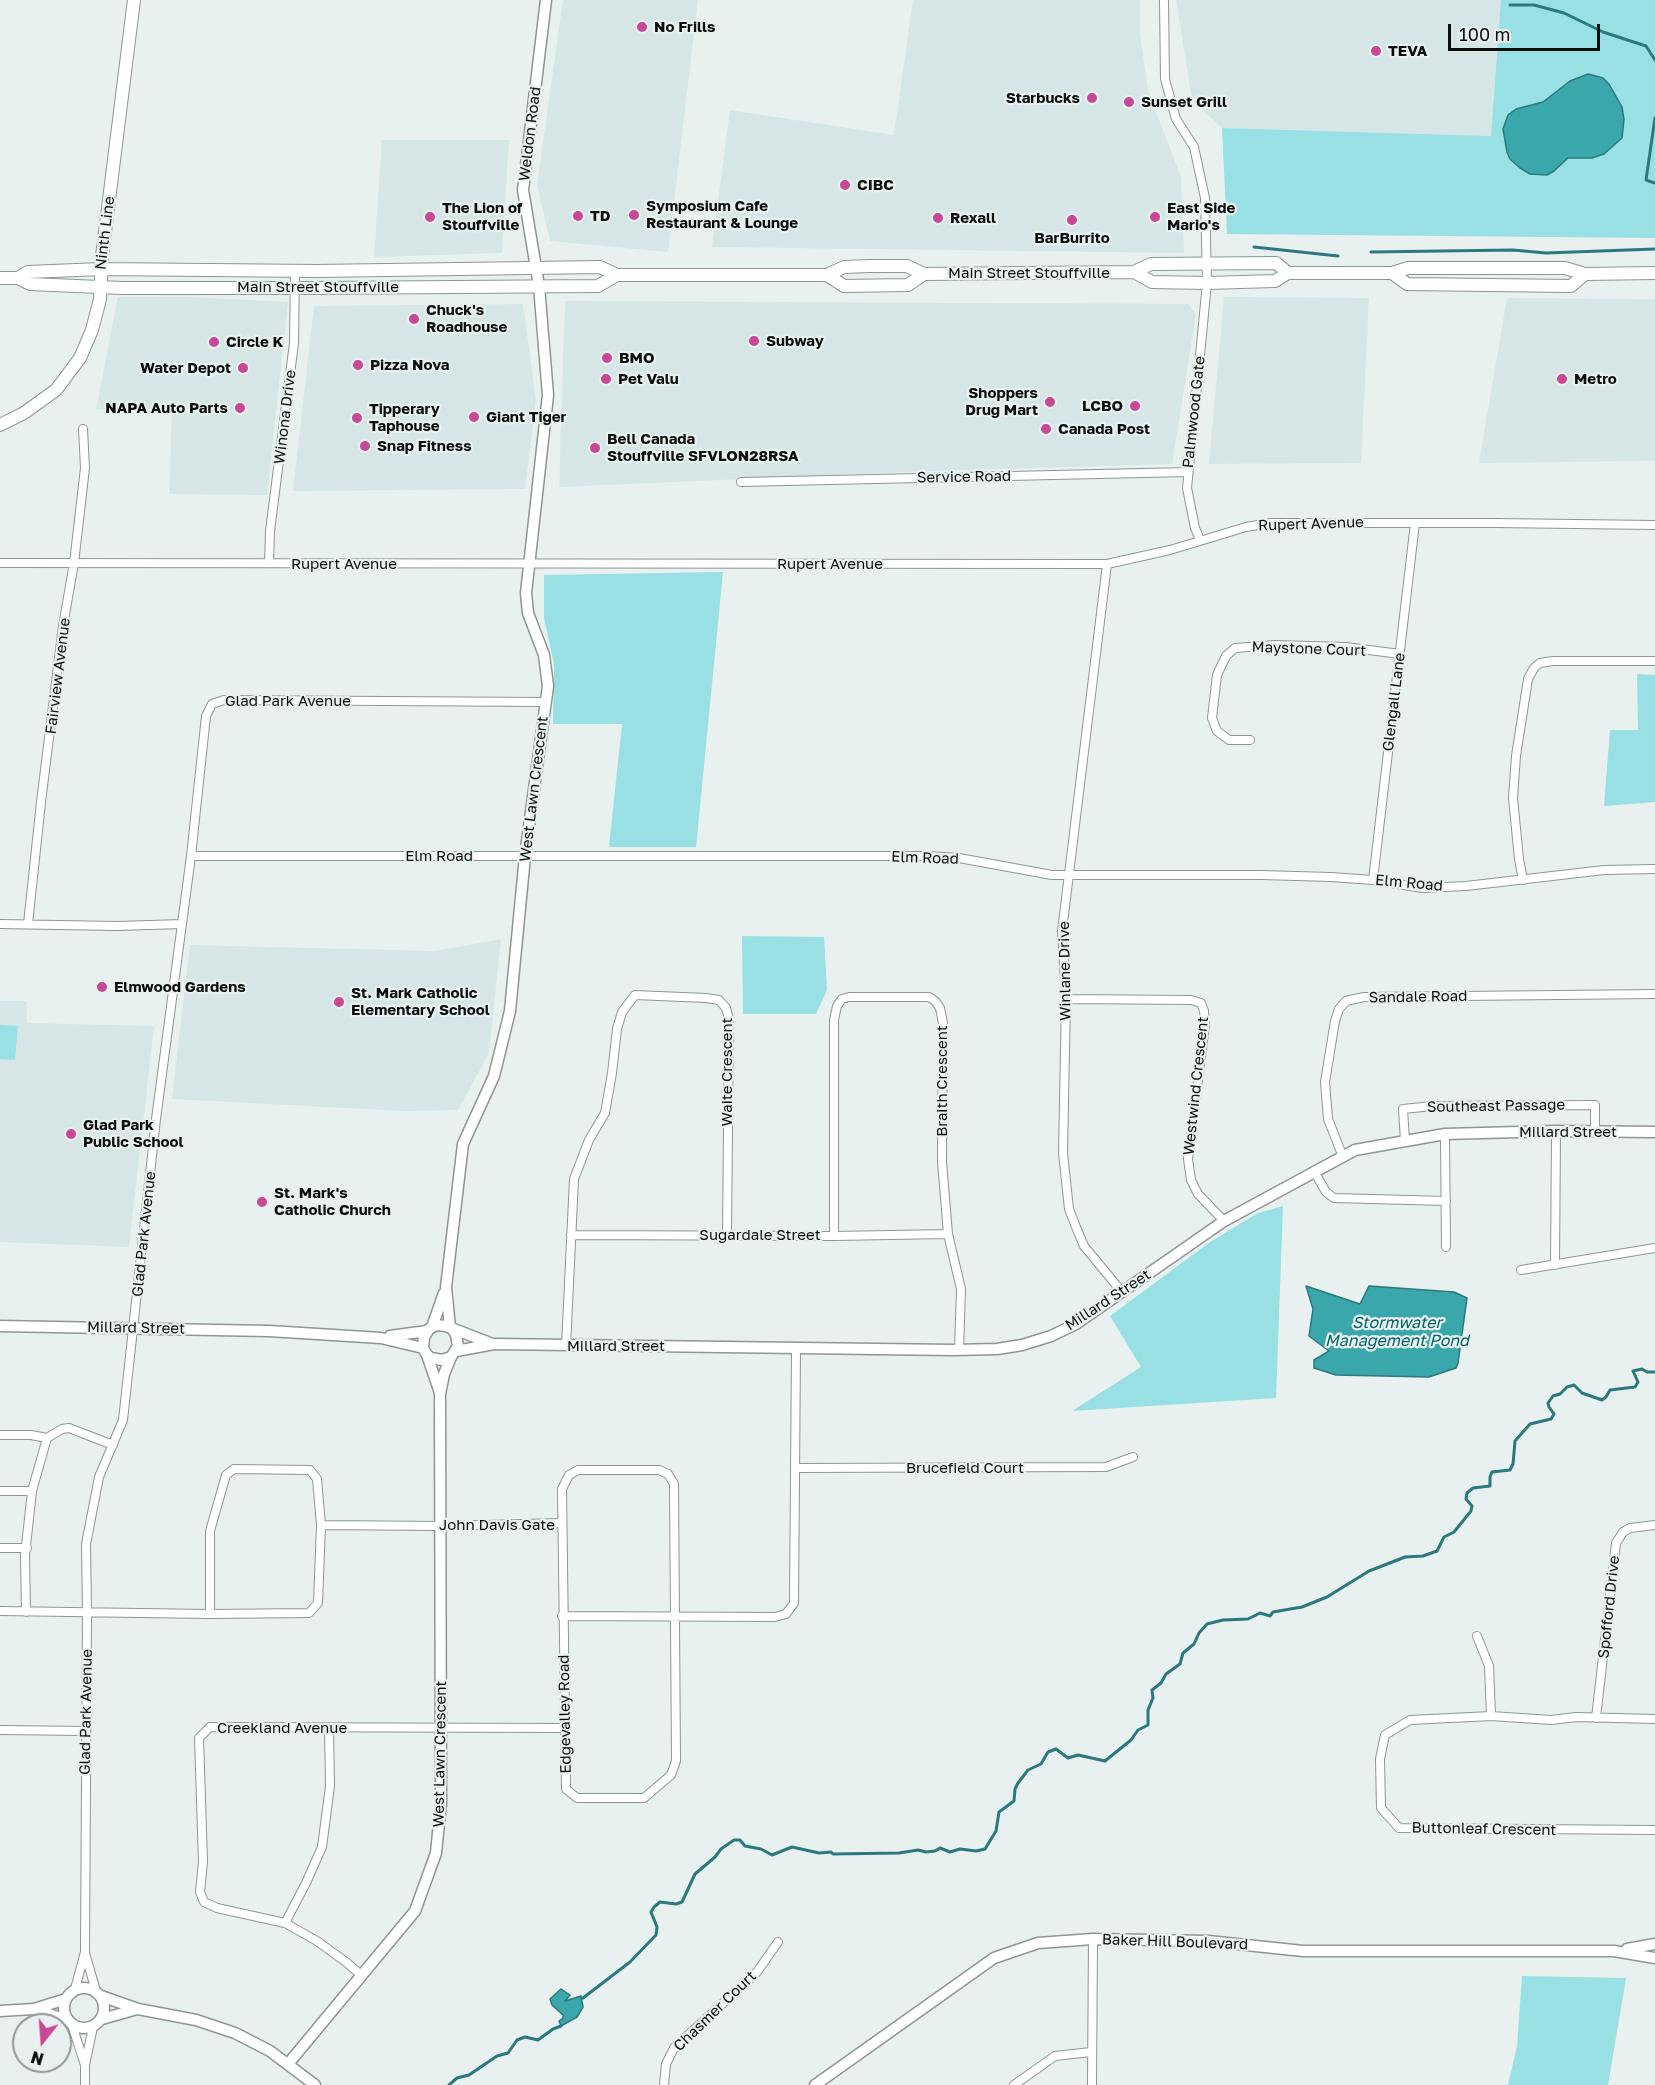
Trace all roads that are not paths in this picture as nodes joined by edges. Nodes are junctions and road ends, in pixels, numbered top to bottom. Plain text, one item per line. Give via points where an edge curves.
1 (134, 0) edge
2 (546, 0) edge
3 (1164, 0) edge
4 (1207, 263) junction
5 (535, 268) junction
6 (101, 269) junction
7 (295, 271) junction
8 (1134, 272) junction
9 (1288, 273) junction
10 (1392, 273) junction
11 (1585, 273) junction
12 (1655, 273) edge
13 (924, 274) junction
14 (617, 275) junction
15 (827, 275) junction
16 (0, 278) edge
17 (18, 278) junction
18 (1206, 283) junction
19 (539, 286) junction
20 (100, 287) junction
21 (294, 287) junction
22 (0, 425) edge
23 (83, 429) dead end
24 (1188, 472) junction
25 (741, 482) dead end
26 (1415, 523) junction
27 (1655, 525) edge
28 (1200, 540) junction
29 (0, 563) edge
30 (74, 563) junction
31 (269, 563) junction
32 (529, 564) junction
33 (1107, 564) junction
34 (1400, 654) junction
35 (1655, 661) edge
36 (546, 702) junction
37 (1250, 740) dead end
38 (191, 856) junction
39 (525, 856) junction
40 (1655, 868) edge
41 (1068, 875) junction
42 (1373, 880) junction
43 (1523, 880) junction
44 (0, 924) edge
45 (28, 924) junction
46 (182, 924) junction
47 (1655, 994) edge
48 (1066, 999) junction
49 (1556, 1131) junction
50 (1595, 1132) junction
51 (1655, 1132) edge
52 (1444, 1134) junction
53 (1405, 1141) junction
54 (1343, 1157) junction
55 (1314, 1171) junction
56 (1446, 1201) junction
57 (1224, 1221) junction
58 (948, 1234) junction
59 (572, 1235) junction
60 (727, 1235) junction
61 (834, 1236) junction
62 (1446, 1247) dead end
63 (1655, 1248) edge
64 (1555, 1265) junction
65 (1521, 1270) dead end
66 (446, 1287) junction
67 (1122, 1292) junction
68 (0, 1326) edge
69 (134, 1328) junction
70 (429, 1329) junction
71 (452, 1329) junction
72 (381, 1338) junction
73 (494, 1344) junction
74 (566, 1346) junction
75 (796, 1347) junction
76 (958, 1350) junction
77 (425, 1351) junction
78 (454, 1354) junction
79 (440, 1394) junction
80 (0, 1435) edge
81 (47, 1438) junction
82 (113, 1445) junction
83 (1133, 1457) dead end
84 (795, 1468) junction
85 (0, 1491) edge
86 (32, 1491) junction
87 (562, 1523) junction
88 (321, 1525) junction
89 (1655, 1525) edge
90 (441, 1526) junction
91 (0, 1548) edge
92 (27, 1548) junction
93 (0, 1611) edge
94 (26, 1612) junction
95 (87, 1612) junction
96 (210, 1614) junction
97 (562, 1616) junction
98 (674, 1616) junction
99 (1477, 1636) dead end
100 (1491, 1716) junction
101 (1596, 1718) junction
102 (1655, 1719) edge
103 (329, 1728) junction
104 (441, 1728) junction
105 (566, 1728) junction
106 (0, 1730) edge
107 (86, 1731) junction
108 (1655, 1830) edge
109 (285, 1923) junction
110 (1093, 1939) junction
111 (778, 1942) dead end
112 (1655, 1944) edge
113 (1614, 1951) junction
114 (85, 1952) junction
115 (1655, 1958) edge
116 (361, 1976) junction
117 (75, 1989) junction
118 (98, 1993) junction
119 (66, 1999) junction
120 (34, 2009) junction
121 (138, 2009) junction
122 (0, 2011) edge
123 (45, 2013) edge
124 (64, 2013) edge
125 (72, 2023) edge
126 (97, 2023) junction
127 (72, 2028) edge
128 (1091, 2052) junction
129 (288, 2064) junction
130 (85, 2065) junction
131 (85, 2085) edge
132 (315, 2085) edge
133 (664, 2085) edge
134 (815, 2085) edge
135 (1014, 2085) edge
136 (1092, 2085) edge

1 - 6 main road, Ninth Line
2 - 5 street, Weldon Road via 523,190
3 - 4 street, Palmwood Gate via 1165,80 1176,119 1194,147 1205,198
4 - 8 main road, Main Street Stouffville via 1151,264
4 - 9 main road, Main Street Stouffville via 1276,263
4 - 18 street, Palmwood Gate
5 - 7 main road, Main Street Stouffville
5 - 14 main road, Main Street Stouffville via 600,267
5 - 19 street, Weldon Road
6 - 7 main road, Main Street Stouffville
6 - 17 main road, Main Street Stouffville via 28,272
6 - 20 main road, Ninth Line
7 - 21 street, Winona Drive
8 - 13 main road, Main Street Stouffville
8 - 18 main road, Main Street Stouffville via 1152,282
9 - 10 main road, Main Street Stouffville
9 - 18 main road, Main Street Stouffville via 1275,281
10 - 11 main road, Main Street Stouffville via 1408,268 1566,267
10 - 11 main road, Main Street Stouffville via 1407,284 1571,286
11 - 12 main road, Main Street Stouffville
13 - 15 main road, Main Street Stouffville via 907,266 870,266 844,267
13 - 15 main road, Main Street Stouffville via 908,285 843,286
14 - 15 main road, Main Street Stouffville
14 - 19 main road, Main Street Stouffville via 598,286
16 - 17 main road, Main Street Stouffville
17 - 20 main road, Main Street Stouffville via 30,284
18 - 24 street, Palmwood Gate
19 - 21 main road, Main Street Stouffville
19 - 32 street, West Lawn Crescent via 548,394
20 - 21 main road, Main Street Stouffville
20 - 22 main road, Ninth Line via 92,330 80,358 56,390
21 - 31 street, Winona Drive via 294,343
23 - 30 street, Fairview Avenue via 85,468
24 - 25 street, Service Road
24 - 28 street, Palmwood Gate via 1187,488
26 - 27 street, Rupert Avenue
26 - 28 street, Rupert Avenue via 1270,524
26 - 34 street, Glengall Lane
28 - 33 street, Rupert Avenue
29 - 30 street, Rupert Avenue
30 - 31 street, Rupert Avenue
30 - 45 street, Fairview Avenue via 40,802
31 - 32 street, Rupert Avenue
32 - 33 street, Rupert Avenue
32 - 36 street, West Lawn Crescent via 528,613 544,655
33 - 41 street, Winlane Drive
34 - 37 street, Maystone Court via 1346,647 1235,648 1226,656 1217,675 1212,718 1217,731 1229,740
34 - 42 street, Glengall Lane
35 - 43 street via 1553,661 1534,668 1528,679 1513,798
36 - 38 street, Glad Park Avenue via 224,700 212,704 204,728
36 - 39 street, West Lawn Crescent
38 - 39 street, Elm Road
38 - 46 street, Glad Park Avenue
39 - 41 street, Elm Road via 929,856
39 - 66 street, West Lawn Crescent via 510,1011 494,1076 463,1144
40 - 43 street, Elm Road
41 - 42 street, Elm Road via 1261,875
41 - 48 street, Winlane Drive via 1062,931
42 - 43 street, Elm Road via 1441,888
44 - 45 street
45 - 46 street
46 - 69 street, Glad Park Avenue
47 - 54 street, Sandale Road via 1364,997 1346,1001 1336,1017 1325,1082 1328,1119
48 - 57 street, Westwind Crescent via 1201,1003 1205,1025 1188,1160 1198,1194
48 - 67 street, Winlane Drive via 1063,1153 1069,1209 1084,1246
49 - 50 street, Millard Street
49 - 52 street, Millard Street
49 - 64 street
50 - 51 street, Millard Street
50 - 53 street, Southeast Passage via 1595,1105 1433,1106 1403,1109
52 - 53 street, Millard Street
52 - 56 street
53 - 54 street, Millard Street via 1355,1150
54 - 55 street, Millard Street
55 - 56 street via 1334,1198
55 - 57 street, Millard Street
56 - 62 street
57 - 67 street, Millard Street
58 - 61 street, Sugardale Street
58 - 61 street, Braith Crescent via 942,1162 940,1008 929,997 849,998 842,999 837,1006 834,1020
58 - 76 street, Braith Crescent via 961,1289
59 - 60 street, Sugardale Street
59 - 60 street, Waite Crescent via 574,1179 589,1140 605,1113 622,1012 634,995 646,995 720,1000 726,1008
59 - 74 street, Waite Crescent
60 - 61 street, Sugardale Street
63 - 64 street
64 - 65 street
66 - 70 street, West Lawn Crescent
66 - 71 street, West Lawn Crescent
67 - 76 street, Millard Street via 1051,1336 997,1349
68 - 69 street, Millard Street
69 - 72 street, Millard Street
69 - 82 street, Glad Park Avenue via 123,1420
70 - 71 street via 441,1325
70 - 72 street, Millard Street
70 - 77 street via 423,1336
71 - 73 street, Millard Street
71 - 78 street via 458,1340
72 - 77 street, Millard Street
73 - 74 street, Millard Street
73 - 78 street, Millard Street
74 - 75 street, Millard Street
75 - 76 street, Millard Street
75 - 84 street
77 - 78 street via 436,1360
77 - 79 street, West Lawn Crescent
78 - 79 street, West Lawn Crescent
79 - 90 street, West Lawn Crescent
80 - 81 street
81 - 82 street via 69,1428
81 - 86 street
82 - 95 street, Glad Park Avenue via 99,1477 86,1544
83 - 84 street, Brucefield Court via 1106,1467
84 - 98 street via 794,1603 786,1614
85 - 86 street
86 - 92 street
87 - 90 street, John Davis Gate
87 - 97 street, John Davis Gate
87 - 98 street, Edgevalley Road via 562,1489 569,1475 578,1470 659,1470 668,1474 674,1485
88 - 90 street, John Davis Gate
88 - 96 street via 318,1603 309,1613
88 - 96 street via 317,1479 310,1470 234,1470 226,1474 210,1531
89 - 101 street, Spofford Drive via 1628,1529 1616,1543
90 - 104 street, West Lawn Crescent
91 - 92 street
92 - 94 street
93 - 94 street
94 - 95 street
95 - 96 street
95 - 107 street, Glad Park Avenue
97 - 98 street
97 - 105 street, Edgevalley Road
98 - 105 street, Edgevalley Road via 676,1761 671,1775 644,1798 577,1798 567,1789
99 - 100 street via 1489,1666
100 - 101 street, Buttonleaf Crescent
100 - 108 street, Buttonleaf Crescent via 1410,1720 1385,1735 1380,1759 1381,1809 1399,1828
101 - 102 street, Buttonleaf Crescent
103 - 104 street, Creekland Avenue
103 - 109 street via 330,1786 322,1847
103 - 109 street, Creekland Avenue via 210,1727 200,1738 200,1892 204,1902
104 - 105 street, Creekland Avenue
104 - 116 street, West Lawn Crescent via 436,1853 415,1911
106 - 107 street
107 - 114 street, Glad Park Avenue
109 - 116 street, Creekland Avenue via 317,1941
110 - 113 street, Baker Hill Boulevard via 1208,1941 1303,1951
110 - 128 street
110 - 134 street, Baker Hill Boulevard via 1038,1943 994,1958
111 - 133 street, Chasmer Court via 757,1972 674,2048 666,2064
112 - 113 street, Baker Hill Boulevard
113 - 115 street, Baker Hill Boulevard
114 - 117 street, Glad Park Avenue
114 - 118 street, Glad Park Avenue
116 - 129 street, West Lawn Crescent
117 - 118 street via 82,1987
117 - 119 street
118 - 121 street
118 - 126 street via 105,2007
119 - 120 street
119 - 124 street
120 - 122 street
120 - 123 street
121 - 126 street
121 - 129 street via 216,2025
125 - 126 street via 82,2028
126 - 130 street
127 - 130 street
128 - 135 street via 1056,2056
128 - 136 street
129 - 132 street
130 - 131 street

